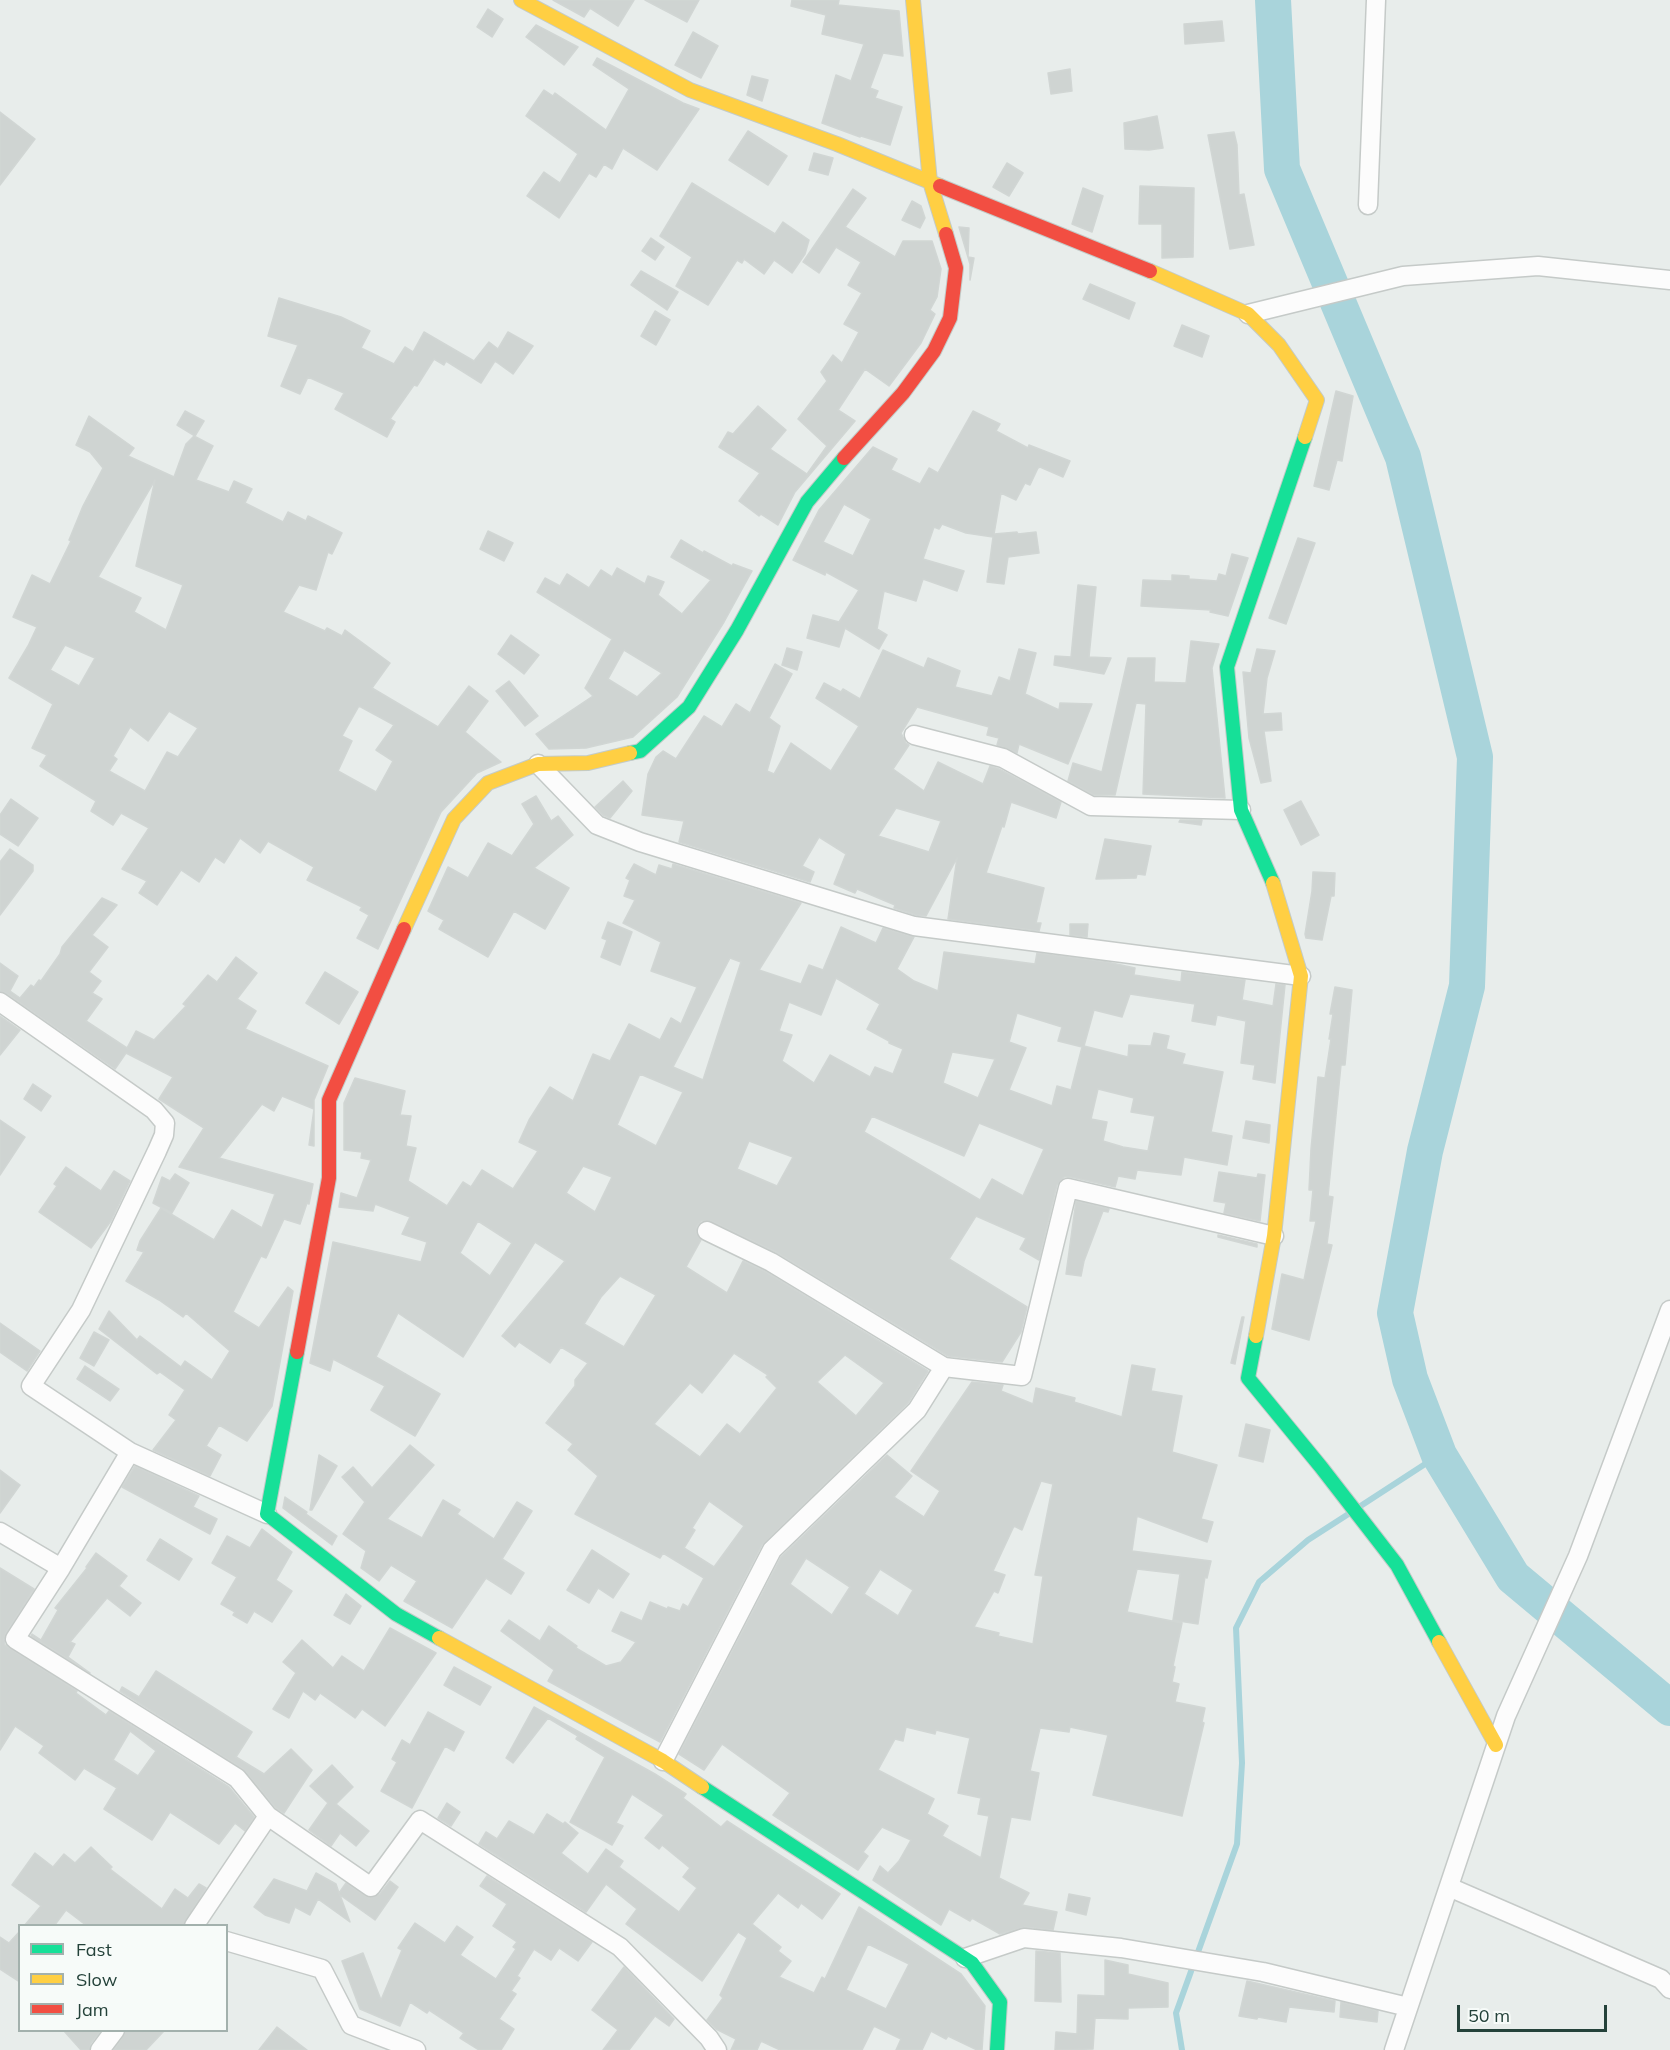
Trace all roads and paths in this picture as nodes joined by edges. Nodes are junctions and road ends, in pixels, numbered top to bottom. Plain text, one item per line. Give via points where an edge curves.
1 (521, 0) edge
2 (913, 0) edge
3 (1376, 0) edge
4 (930, 182) junction
5 (1368, 205) dead end
6 (1670, 280) edge
7 (1256, 312) junction
8 (914, 735) dead end
9 (538, 764) junction
10 (1241, 810) junction
11 (1301, 976) junction
12 (0, 1002) edge
13 (707, 1231) dead end
14 (1274, 1236) junction
15 (1670, 1310) edge
16 (944, 1368) junction
17 (130, 1452) junction
18 (267, 1514) junction
19 (0, 1532) edge
20 (61, 1568) junction
21 (1496, 1745) junction
22 (663, 1761) junction
23 (268, 1816) junction
24 (1449, 1887) junction
25 (195, 1924) edge
26 (228, 1942) edge
27 (965, 1958) junction
28 (1670, 1989) edge
29 (1408, 2007) junction
30 (114, 2032) edge
31 (100, 2050) edge
32 (416, 2050) edge
33 (717, 2050) edge
34 (997, 2050) edge
35 (1394, 2050) edge

1 - 4 street via 690,90
2 - 4 street
3 - 5 street
4 - 7 street
4 - 9 street via 956,268 950,318 934,351 903,393 807,502 737,630 689,706 640,751 588,763
6 - 7 street via 1539,266 1403,276
7 - 10 street via 1317,400 1227,667
8 - 10 street via 1003,758 1091,806
9 - 11 street via 597,825 640,842 914,926
9 - 18 street via 488,783 454,819 329,1100 329,1178
10 - 11 street via 1276,889
11 - 14 street
12 - 17 street via 154,1110 165,1123 157,1151 81,1310 31,1386
13 - 16 street via 771,1263
14 - 16 street via 1068,1188 1022,1377
14 - 21 street via 1248,1378 1397,1565
15 - 21 street via 1578,1556
16 - 22 street via 917,1410 772,1551
17 - 18 street
17 - 20 street
18 - 22 street via 396,1614
19 - 20 street
20 - 23 street via 15,1639 237,1778
21 - 24 street
22 - 27 street
23 - 25 street
23 - 33 street via 371,1887 420,1820 620,1947
24 - 28 street via 1661,1979
24 - 29 street
26 - 32 street via 322,1970 351,2025
27 - 29 street via 1024,1938 1144,1951 1263,1972
27 - 34 street via 1000,2002
29 - 35 street
30 - 31 street

